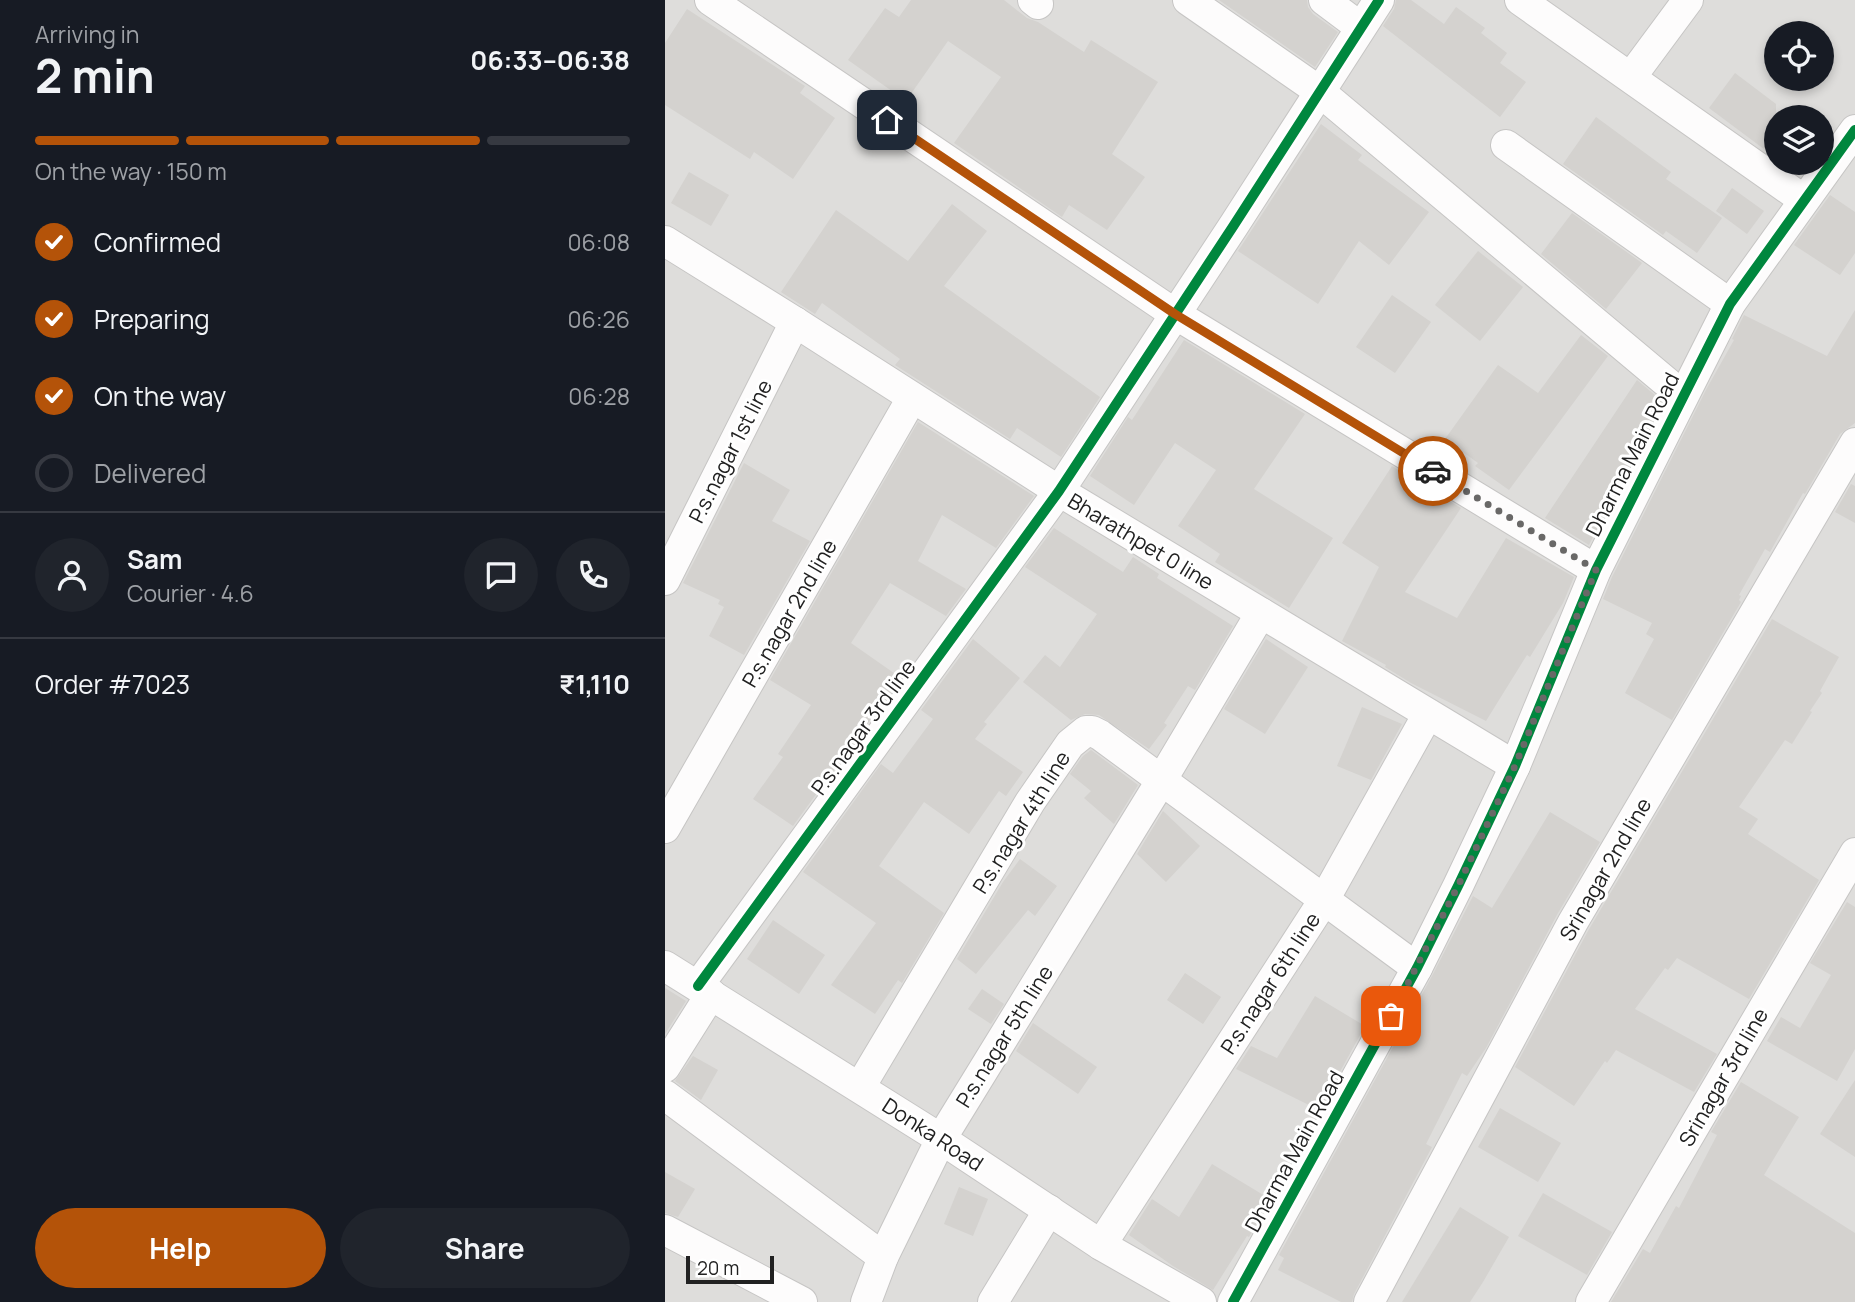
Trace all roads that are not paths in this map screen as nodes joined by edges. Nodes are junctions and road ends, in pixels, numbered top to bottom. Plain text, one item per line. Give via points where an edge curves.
1 (710, 0) edge
2 (1188, 0) edge
3 (1324, 0) edge
4 (1379, 0) edge
5 (1520, 0) edge
6 (1688, 0) edge
7 (1360, 27) junction
8 (1631, 77) junction
9 (1319, 91) junction
10 (1855, 130) edge
11 (1506, 145) dead end
12 (1804, 200) junction
13 (665, 242) edge
14 (1730, 304) junction
15 (1175, 314) junction
16 (795, 322) junction
17 (1683, 396) junction
18 (912, 398) junction
19 (1855, 443) edge
20 (1059, 491) junction
21 (1596, 570) junction
22 (665, 580) edge
23 (1261, 613) junction
24 (1428, 714) junction
25 (1515, 766) junction
26 (1161, 781) junction
27 (665, 828) edge
28 (1855, 853) edge
29 (1324, 900) junction
30 (665, 966) edge
31 (1417, 968) junction
32 (704, 990) junction
33 (665, 1067) edge
34 (860, 1087) junction
35 (665, 1096) edge
36 (941, 1139) junction
37 (1049, 1210) junction
38 (665, 1230) edge
39 (1101, 1245) junction
40 (883, 1256) junction
41 (801, 1302) edge
42 (866, 1302) edge
43 (993, 1302) edge
44 (1201, 1302) edge
45 (1233, 1302) edge
46 (1369, 1302) edge
47 (1591, 1302) edge

1 - 15 street
2 - 9 street
3 - 7 street
4 - 7 street, P.s.nagar 3rd line
5 - 8 street
6 - 8 street
7 - 9 street, P.s.nagar 3rd line
8 - 12 street
9 - 15 street, P.s.nagar 3rd line
9 - 17 street
10 - 12 street, Dharma Main Road
11 - 14 street
12 - 14 street, Dharma Main Road
13 - 16 street, Bharathpet 0 line
14 - 17 street, Dharma Main Road
15 - 20 street, P.s.nagar 3rd line
15 - 21 street
16 - 18 street, Bharathpet 0 line
16 - 22 street, P.s.nagar 1st line
17 - 21 street, Dharma Main Road
18 - 20 street, Bharathpet 0 line
18 - 27 street, P.s.nagar 2nd line
19 - 46 street, Srinagar 2nd line via 1573,922
20 - 23 street, Bharathpet 0 line
20 - 32 street, P.s.nagar 3rd line
21 - 25 street, Dharma Main Road
23 - 24 street, Bharathpet 0 line
23 - 26 street, P.s.nagar 5th line
24 - 25 street, Bharathpet 0 line
24 - 29 street, P.s.nagar 6th line
25 - 31 street, Dharma Main Road
26 - 29 street, P.s.nagar 4th line
26 - 34 street, P.s.nagar 4th line via 1092,731 1070,744 1030,802
26 - 36 street, P.s.nagar 5th line
28 - 47 street, Srinagar 3rd line
29 - 31 street, P.s.nagar 4th line
29 - 39 street, P.s.nagar 6th line
30 - 32 street, Donka Road
31 - 45 street, Dharma Main Road
32 - 33 street, P.s.nagar 3rd line
32 - 34 street, Donka Road
34 - 36 street, Donka Road
35 - 40 street
36 - 37 street, Donka Road
36 - 40 street, P.s.nagar 5th line
37 - 39 street, Donka Road
37 - 43 street
38 - 41 street
39 - 44 street, Donka Road
40 - 42 street, P.s.nagar 5th line

